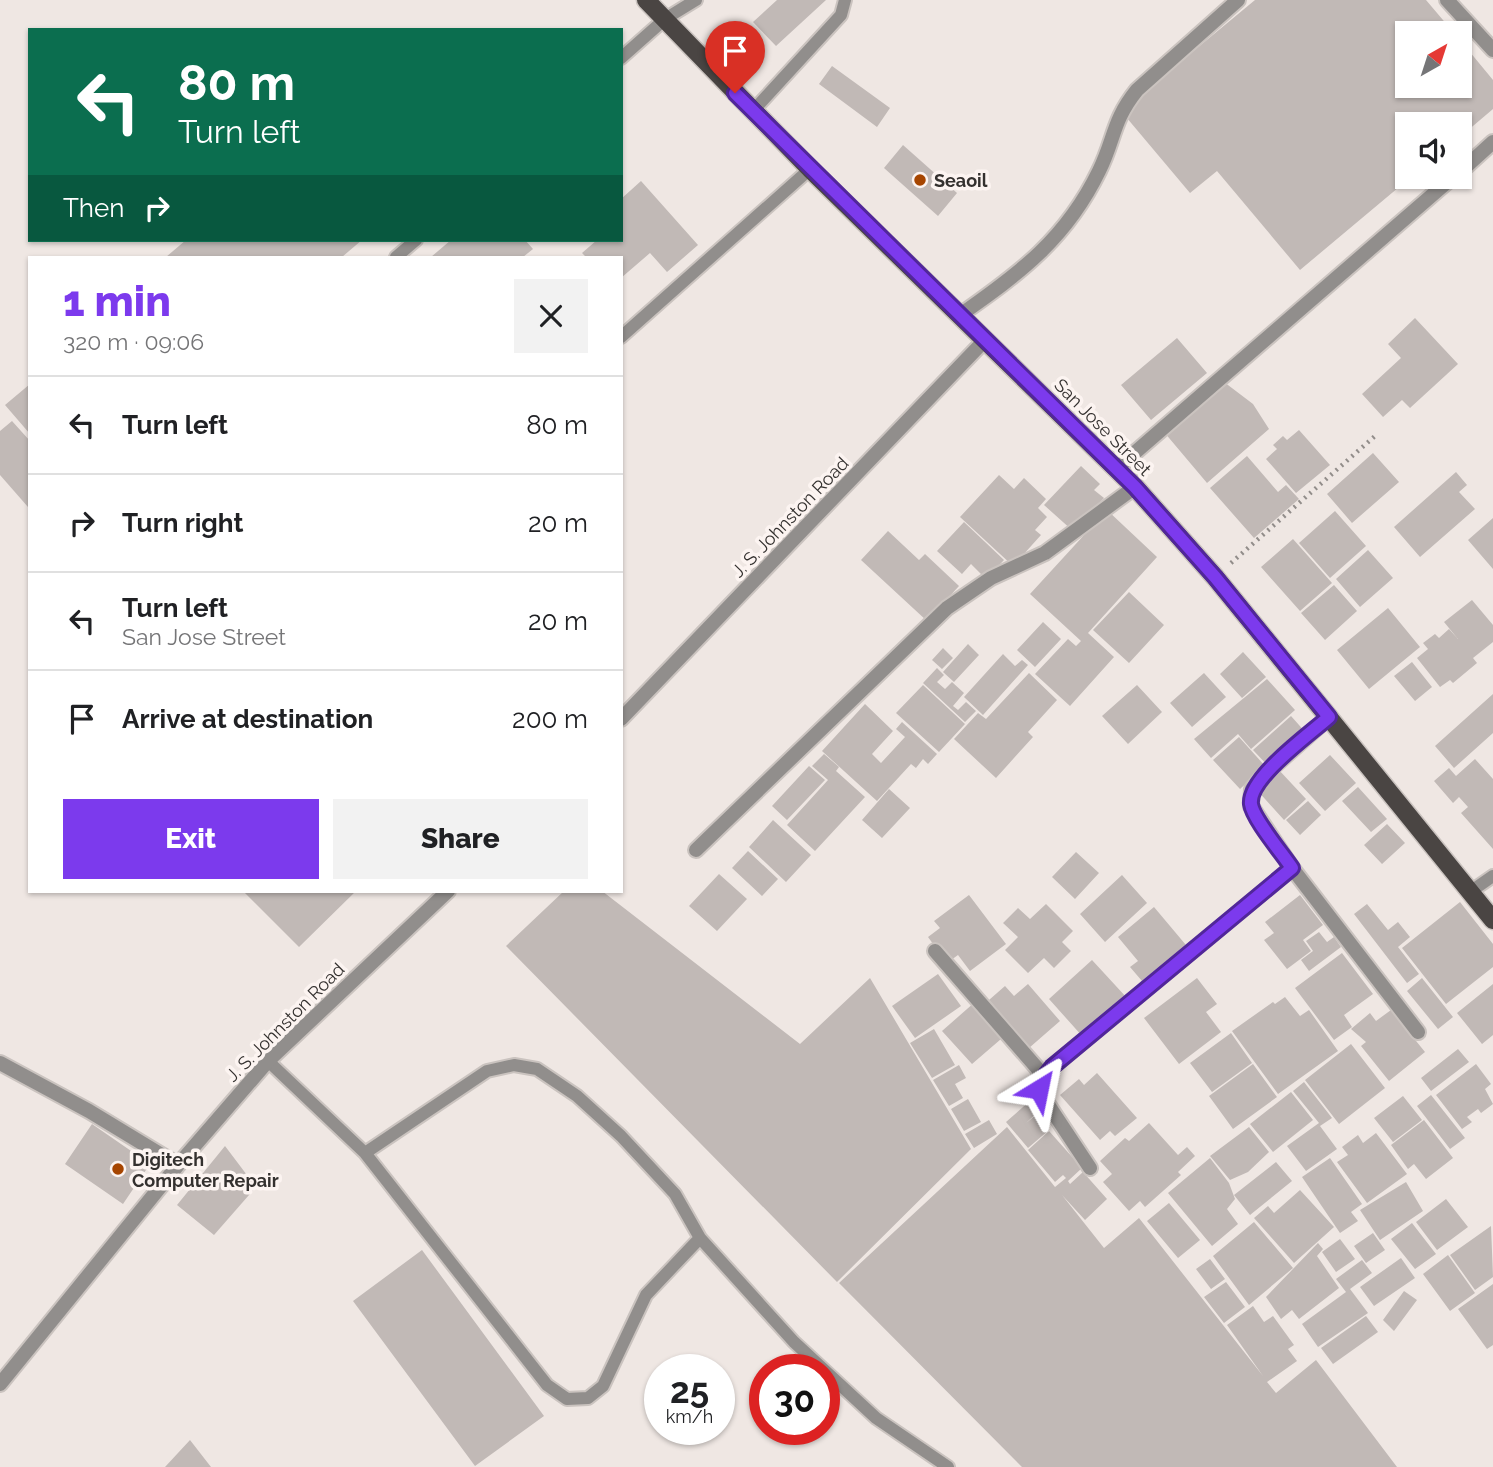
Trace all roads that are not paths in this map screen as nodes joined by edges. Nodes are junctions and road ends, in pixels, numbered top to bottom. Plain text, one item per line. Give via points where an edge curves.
1 (646, 0) edge
2 (696, 0) edge
3 (845, 0) edge
4 (1238, 0) edge
5 (1447, 0) edge
6 (665, 19) junction
7 (1493, 50) edge
8 (623, 56) edge
9 (752, 111) junction
10 (1493, 142) edge
11 (1472, 161) edge
12 (810, 169) junction
13 (1439, 189) edge
14 (414, 242) edge
15 (397, 256) edge
16 (960, 316) junction
17 (623, 335) edge
18 (985, 340) junction
19 (1116, 469) junction
20 (1135, 487) junction
21 (623, 717) edge
22 (1329, 717) junction
23 (696, 850) dead end
24 (1292, 868) junction
25 (1493, 876) edge
26 (1470, 892) junction
27 (445, 893) edge
28 (1493, 920) edge
29 (934, 951) dead end
30 (1418, 1032) dead end
31 (268, 1061) junction
32 (0, 1063) edge
33 (1044, 1076) junction
34 (365, 1153) junction
35 (178, 1165) junction
36 (1090, 1168) dead end
37 (700, 1238) junction
38 (0, 1384) edge
39 (948, 1467) edge

1 - 6 main road, San Jose Street
2 - 6 lane
3 - 9 lane via 841,15
4 - 16 street via 1125,106 1084,200 1048,247
5 - 7 street
6 - 8 lane
6 - 9 main road, San Jose Street
9 - 12 main road, San Jose Street
10 - 11 street
12 - 16 main road, San Jose Street
12 - 17 lane
13 - 19 street
14 - 15 lane
16 - 18 main road, San Jose Street
18 - 19 main road, San Jose Street
18 - 21 street, J. S. Johnston Road
19 - 20 main road, San Jose Street
20 - 22 main road, San Jose Street
20 - 23 street via 1045,553 991,578 947,608
22 - 24 street via 1252,789 1251,806
22 - 26 main road, San Jose Street
24 - 30 street
24 - 33 street
25 - 26 lane
26 - 28 main road, San Jose Street
27 - 31 street, J. S. Johnston Road
29 - 33 street
31 - 34 lane
31 - 35 street, J. S. Johnston Road
32 - 35 street
33 - 36 street via 1039,1089
34 - 37 lane via 487,1071 514,1065 537,1069 577,1096 621,1136 675,1194
34 - 37 lane via 547,1385 567,1399 589,1398 603,1386 646,1295
35 - 38 street, J. S. Johnston Road
37 - 39 lane via 794,1342 867,1410

